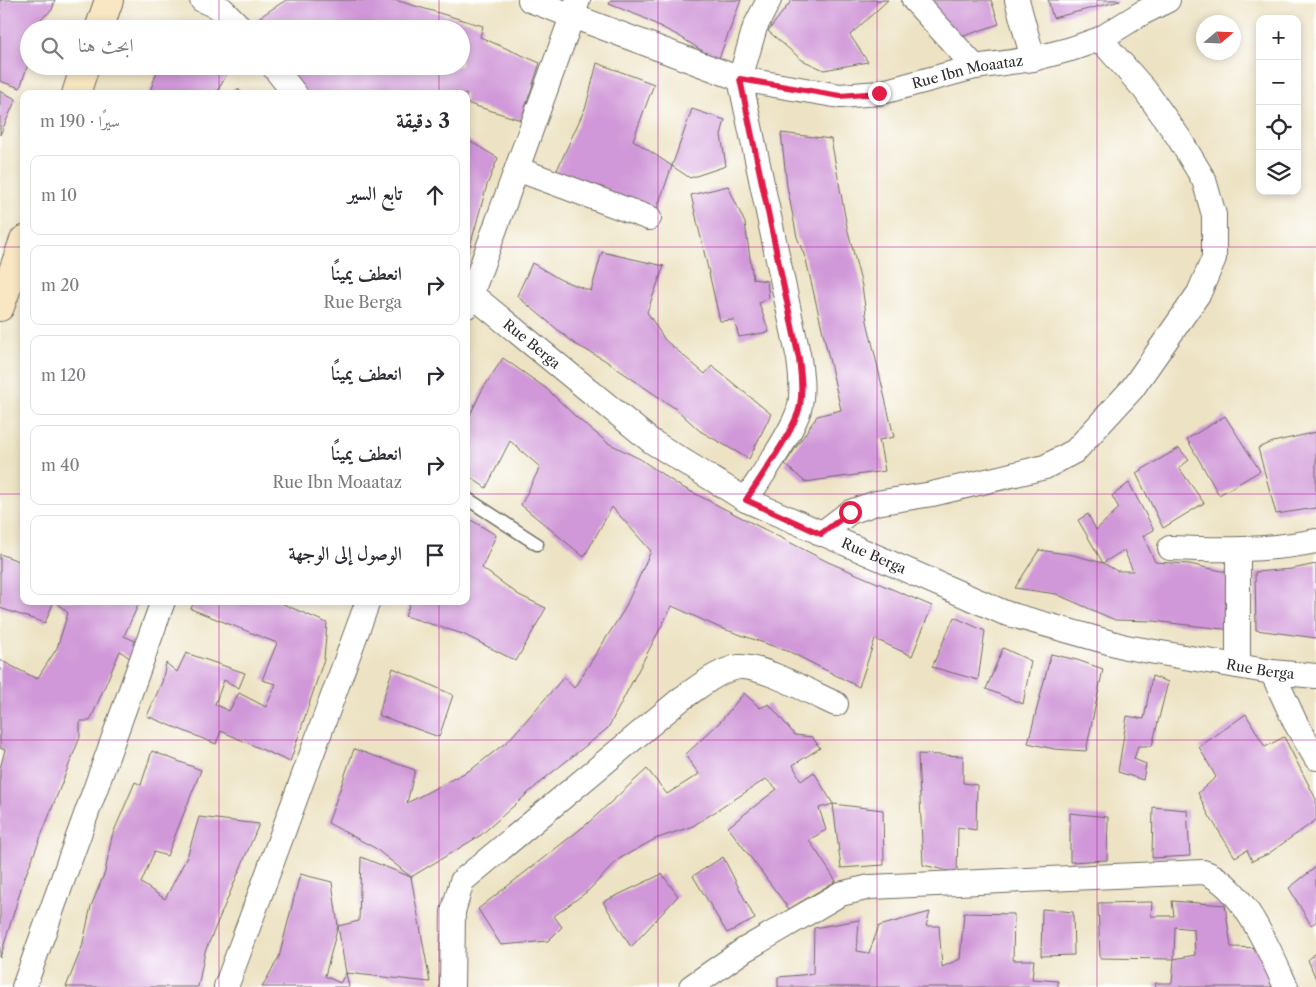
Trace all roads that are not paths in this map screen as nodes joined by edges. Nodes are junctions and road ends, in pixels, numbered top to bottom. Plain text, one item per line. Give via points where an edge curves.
1 (109, 0) edge
2 (530, 0) edge
3 (769, 0) edge
4 (914, 0) edge
5 (1017, 0) edge
6 (1168, 0) edge
7 (217, 3) edge
8 (575, 8) edge
9 (102, 20) edge
10 (233, 20) edge
11 (1100, 39) junction
12 (1032, 59) junction
13 (975, 67) junction
14 (83, 75) edge
15 (279, 75) edge
16 (740, 79) junction
17 (77, 90) edge
18 (292, 90) edge
19 (517, 169) junction
20 (649, 218) dead end
21 (20, 251) edge
22 (470, 293) edge
23 (470, 300) edge
24 (0, 307) edge
25 (746, 500) junction
26 (470, 501) edge
27 (821, 534) junction
28 (1316, 541) edge
29 (537, 544) dead end
30 (1170, 548) dead end
31 (1238, 551) junction
32 (162, 605) edge
33 (367, 605) edge
34 (1238, 666) junction
35 (1272, 672) junction
36 (1316, 676) edge
37 (836, 704) dead end
38 (1316, 758) edge
39 (24, 987) edge
40 (226, 987) edge
41 (452, 987) edge
42 (691, 987) edge
43 (1286, 987) edge

1 - 9 main road
2 - 8 street, Rue Ibn Moaataz
3 - 16 street via 755,27
4 - 13 street
5 - 12 street
6 - 11 street, Rue Ibn Moaataz
7 - 10 street
8 - 16 street, Rue Ibn Moaataz
8 - 19 street
11 - 12 street, Rue Ibn Moaataz
11 - 27 street via 1145,90 1204,180 1214,215 1214,258 1199,292 1132,389 1075,450 1045,467 932,494 876,503 850,512
12 - 13 street, Rue Ibn Moaataz
13 - 16 street, Rue Ibn Moaataz via 860,96 840,96
14 - 17 main road
15 - 18 street
16 - 25 street via 799,359 802,388 800,407 793,425
19 - 20 street
19 - 22 street
21 - 24 main road
23 - 25 street, Rue Berga via 651,441
25 - 27 street, Rue Berga
26 - 29 lane
27 - 34 street, Rue Berga via 1005,613 1126,647
28 - 31 street
30 - 31 street
31 - 34 street
32 - 39 street
33 - 40 street
34 - 35 street, Rue Berga
35 - 36 street, Rue Berga
35 - 38 street
37 - 41 street via 754,667 737,668 713,677 681,699 462,881 453,912
42 - 43 street via 744,950 840,894 870,887 1203,872 1215,875 1239,900

